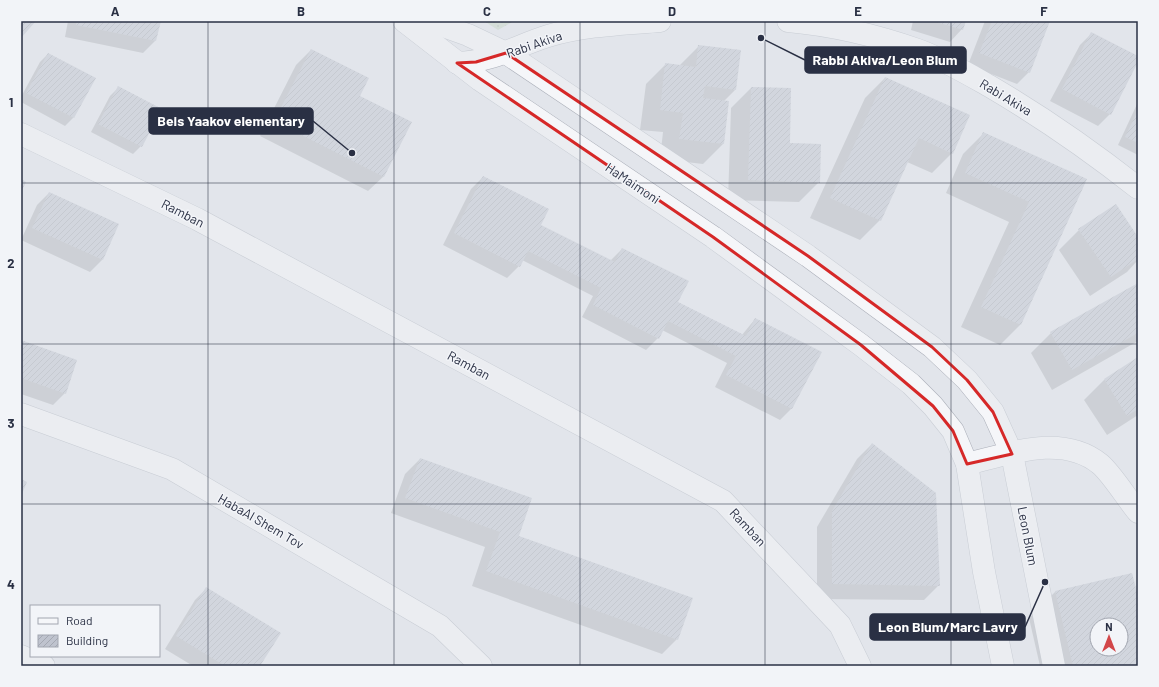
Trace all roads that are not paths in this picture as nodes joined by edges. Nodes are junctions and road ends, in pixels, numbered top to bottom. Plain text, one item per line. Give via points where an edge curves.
1 (404, 21) edge
2 (429, 21) edge
3 (660, 21) edge
4 (788, 21) edge
5 (506, 53) junction
6 (457, 63) junction
7 (21, 134) edge
8 (1138, 188) edge
9 (21, 414) edge
10 (1012, 454) junction
11 (967, 464) junction
12 (1138, 512) edge
13 (21, 656) edge
14 (44, 666) edge
15 (481, 666) edge
16 (860, 666) edge
17 (1004, 666) edge
18 (1054, 666) edge

1 - 6 street, HaMaimoni
2 - 5 street via 468,35
3 - 5 street, Rabi Akiva via 548,36
4 - 8 street, Rabi Akiva via 864,32 920,50 962,70 1025,107 1098,156
5 - 6 street, Rabi Akiva via 476,62
5 - 10 street, Leon Blum via 728,201 932,347 967,380 993,412
6 - 11 street, HaMaimoni via 713,237 911,384 953,431
7 - 16 street, Ramban via 204,223 723,501 840,625
9 - 15 street, HabaAl Shem Tov via 172,469 440,626
10 - 11 street
10 - 12 street via 1041,448 1063,448 1081,452 1100,464
10 - 18 street, Leon Blum
11 - 17 street via 984,572
13 - 14 street

